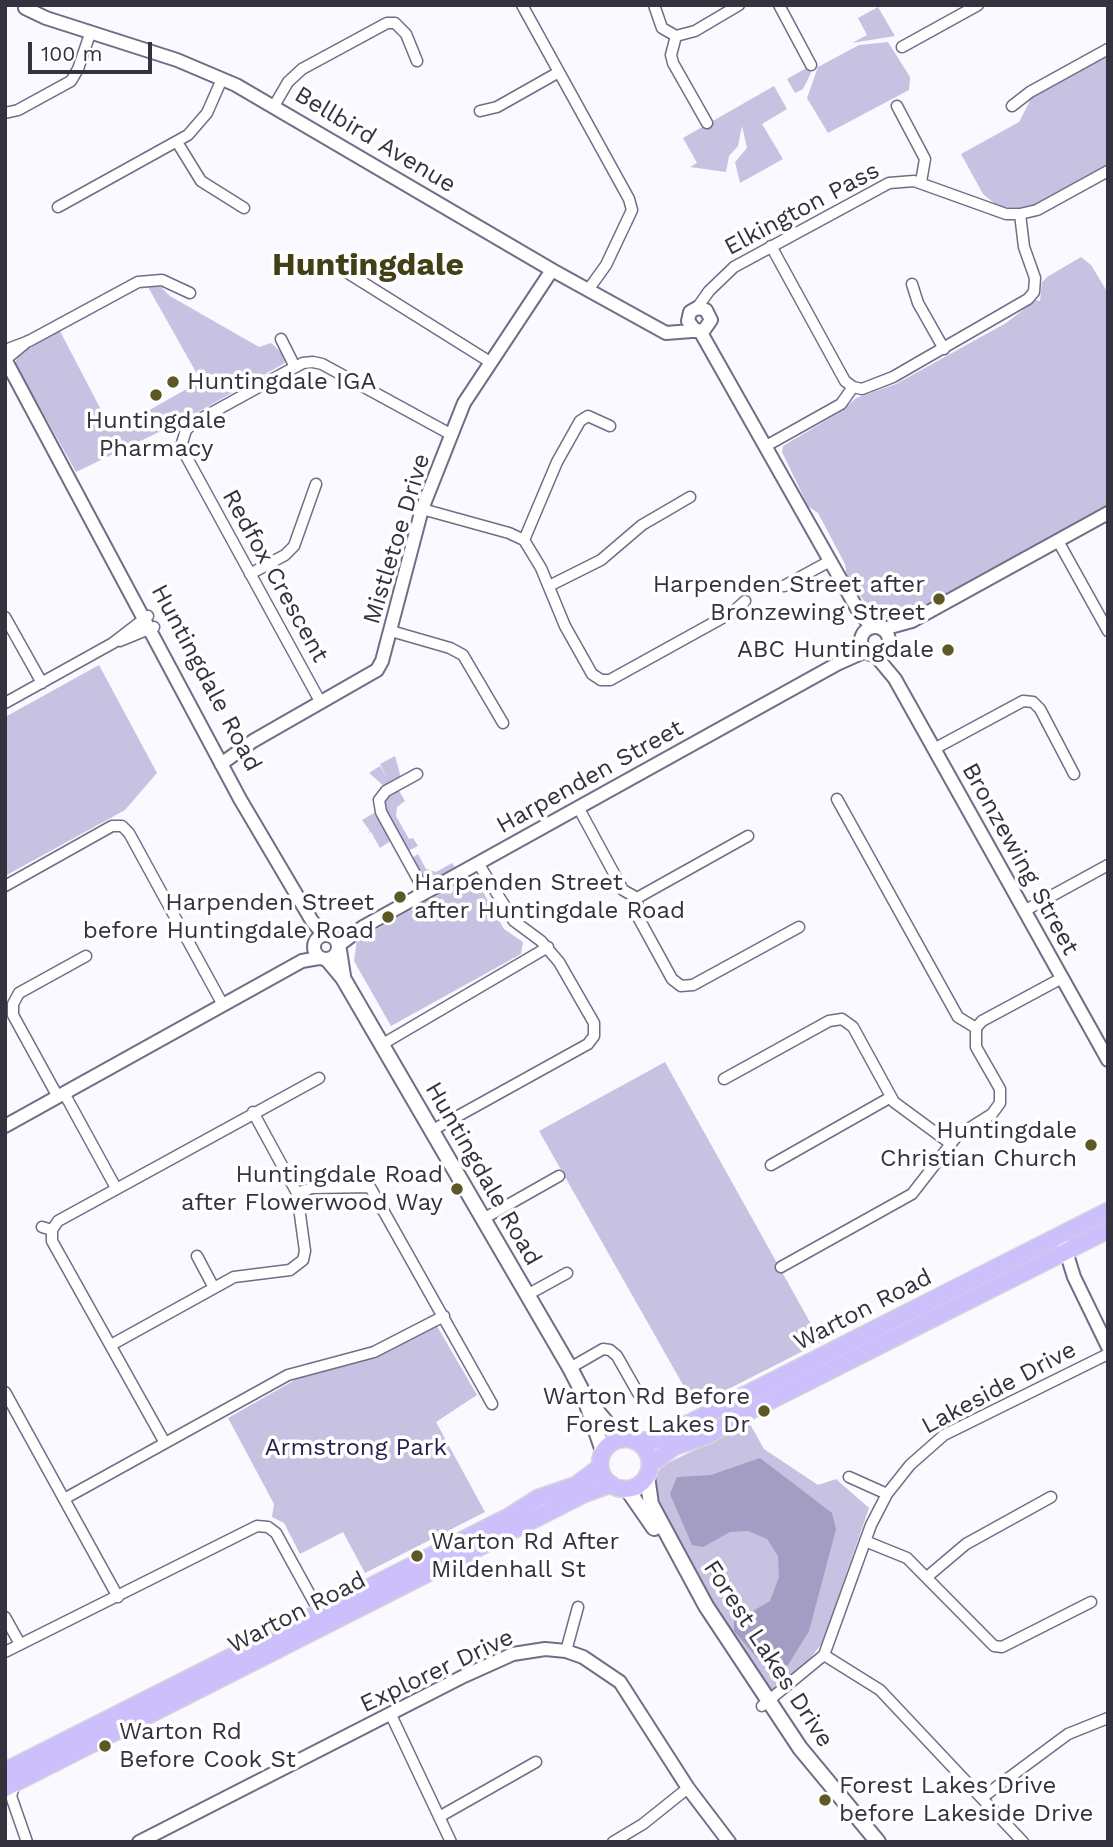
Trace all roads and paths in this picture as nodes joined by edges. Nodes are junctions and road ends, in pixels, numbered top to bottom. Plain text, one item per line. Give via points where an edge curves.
1 (42, 5) edge
2 (522, 5) edge
3 (654, 5) edge
4 (739, 5) edge
5 (779, 5) edge
6 (978, 5) edge
7 (22, 6) edge
8 (59, 22) junction
9 (90, 34) junction
10 (676, 36) junction
11 (902, 47) dead end
12 (1108, 49) edge
13 (417, 61) dead end
14 (811, 65) dead end
15 (559, 72) junction
16 (222, 79) junction
17 (274, 106) junction
18 (897, 106) dead end
19 (1012, 106) dead end
20 (480, 111) dead end
21 (5, 113) edge
22 (707, 123) dead end
23 (177, 142) junction
24 (1108, 171) edge
25 (921, 183) junction
26 (58, 207) dead end
27 (244, 208) dead end
28 (1020, 214) junction
29 (771, 246) junction
30 (335, 265) dead end
31 (555, 272) junction
32 (912, 284) dead end
33 (592, 292) junction
34 (190, 293) dead end
35 (700, 321) junction
36 (281, 339) dead end
37 (29, 341) junction
38 (944, 349) junction
39 (5, 350) edge
40 (5, 360) edge
41 (491, 362) junction
42 (295, 367) junction
43 (5, 374) edge
44 (853, 387) junction
45 (20, 391) junction
46 (610, 426) dead end
47 (452, 435) junction
48 (766, 446) junction
49 (316, 484) dead end
50 (690, 497) dead end
51 (422, 509) junction
52 (1108, 513) edge
53 (524, 540) junction
54 (1058, 541) junction
55 (830, 561) junction
56 (250, 574) junction
57 (549, 586) junction
58 (784, 586) dead end
59 (745, 601) dead end
60 (5, 617) edge
61 (912, 621) junction
62 (148, 623) junction
63 (391, 631) junction
64 (1108, 631) edge
65 (870, 640) junction
66 (889, 644) junction
67 (895, 679) junction
68 (42, 684) junction
69 (5, 703) edge
70 (321, 704) junction
71 (503, 723) dead end
72 (934, 748) junction
73 (222, 758) junction
74 (417, 774) dead end
75 (1074, 774) dead end
76 (837, 799) dead end
77 (578, 807) junction
78 (748, 836) dead end
79 (478, 863) junction
80 (1108, 865) edge
81 (5, 886) edge
82 (425, 892) junction
83 (637, 898) junction
84 (1024, 911) junction
85 (799, 926) dead end
86 (363, 927) junction
87 (321, 939) junction
88 (548, 947) junction
89 (331, 953) junction
90 (86, 956) dead end
91 (302, 961) junction
92 (1062, 978) junction
93 (9, 1002) edge
94 (223, 1004) junction
95 (976, 1028) junction
96 (594, 1036) junction
97 (605, 1040) dead end
98 (381, 1045) junction
99 (1108, 1060) edge
100 (319, 1078) dead end
101 (724, 1079) dead end
102 (61, 1095) junction
103 (891, 1097) junction
104 (253, 1112) junction
105 (5, 1126) edge
106 (431, 1131) junction
107 (951, 1144) junction
108 (771, 1165) dead end
109 (559, 1176) dead end
110 (116, 1188) junction
111 (297, 1193) junction
112 (1108, 1212) edge
113 (483, 1219) junction
114 (1108, 1230) edge
115 (1058, 1247) junction
116 (197, 1256) dead end
117 (781, 1267) dead end
118 (567, 1273) dead end
119 (214, 1288) junction
120 (527, 1294) junction
121 (443, 1316) junction
122 (111, 1345) junction
123 (1108, 1347) edge
124 (1108, 1354) edge
125 (570, 1368) junction
126 (5, 1392) edge
127 (638, 1393) dead end
128 (583, 1394) junction
129 (492, 1404) dead end
130 (620, 1439) junction
131 (637, 1441) junction
132 (165, 1443) junction
133 (601, 1459) junction
134 (649, 1470) junction
135 (849, 1477) dead end
136 (611, 1484) junction
137 (627, 1489) junction
138 (887, 1494) junction
139 (1051, 1497) dead end
140 (64, 1499) junction
141 (865, 1541) junction
142 (927, 1577) junction
143 (118, 1597) junction
144 (1091, 1602) dead end
145 (578, 1607) dead end
146 (320, 1613) junction
147 (5, 1617) edge
148 (20, 1644) junction
149 (566, 1651) junction
150 (5, 1652) edge
151 (824, 1656) junction
152 (765, 1704) junction
153 (391, 1715) junction
154 (1108, 1718) edge
155 (536, 1762) dead end
156 (15, 1776) edge
157 (688, 1788) junction
158 (983, 1797) junction
159 (5, 1810) edge
160 (439, 1817) junction
161 (16, 1818) junction
162 (27, 1842) edge
163 (139, 1842) edge
164 (451, 1842) edge
165 (613, 1842) edge
166 (729, 1842) edge
167 (870, 1842) edge
168 (878, 1842) edge
169 (1023, 1842) edge

1 - 8 street, Bellbird Avenue
2 - 15 street
3 - 10 street via 662,28
4 - 10 street via 695,31
5 - 14 street
6 - 11 street
7 - 8 street, Bellbird Avenue
8 - 9 street, Bellbird Avenue
9 - 16 street, Bellbird Avenue
9 - 21 street via 71,81
10 - 22 street via 673,63
12 - 19 street
13 - 17 street via 406,34 395,23 387,23 302,69
15 - 20 street via 497,107
15 - 33 street via 632,210
16 - 17 street, Bellbird Avenue
16 - 23 street via 198,127
17 - 31 street, Bellbird Avenue
18 - 25 street via 925,159
23 - 26 street
23 - 27 street via 201,181
24 - 28 street via 1037,210
25 - 28 street, Elkington Pass via 1006,214
25 - 29 street, Elkington Pass via 907,180 881,186
28 - 38 street via 1034,292
29 - 35 street, Elkington Pass via 734,267 716,286
29 - 44 street via 845,381
30 - 41 street
31 - 33 street, Bellbird Avenue
31 - 41 street, Mistletoe Drive
32 - 38 street
33 - 35 street, Bellbird Avenue via 673,334
34 - 37 street via 162,280 138,282
35 - 48 street, Bronzewing Street
36 - 42 street
37 - 39 street
37 - 40 street
38 - 44 street via 871,387
40 - 45 street, Huntingdale Road
41 - 47 street, Mistletoe Drive via 464,403
42 - 47 street, Redfox Crescent via 322,364
42 - 56 street, Redfox Crescent via 195,422 182,443
43 - 45 street, Huntingdale Road
44 - 48 street via 841,404
45 - 62 street, Huntingdale Road
46 - 53 street via 588,416 580,421 557,461
47 - 51 street, Mistletoe Drive
48 - 55 street, Bronzewing Street
49 - 56 street via 294,546
50 - 57 street via 642,524 601,560
51 - 53 street
51 - 63 street, Mistletoe Drive
52 - 54 street, Harpenden Street
53 - 57 street
54 - 61 street, Harpenden Street
54 - 64 street
55 - 58 street
55 - 65 street, Bronzewing Street
56 - 70 street, Redfox Crescent
57 - 59 street via 565,626 601,680 622,674
60 - 68 street
61 - 65 street, Harpenden Street
61 - 66 street, Harpenden Street
62 - 68 street
62 - 73 street, Huntingdale Road
63 - 70 street, Mistletoe Drive via 377,670
63 - 71 street via 463,655
65 - 66 street, Harpenden Street
65 - 66 street
65 - 67 street, Bronzewing Street
65 - 77 street, Harpenden Street via 837,664
66 - 67 street, Bronzewing Street
67 - 72 street, Bronzewing Street
68 - 69 street
70 - 73 street, Mistletoe Drive
72 - 75 street via 1016,703 1033,702
72 - 84 street, Bronzewing Street
73 - 87 street, Huntingdale Road
74 - 82 street via 379,800
76 - 95 street via 958,1017
77 - 79 street, Harpenden Street
77 - 83 street via 623,890
78 - 83 street
79 - 82 street, Harpenden Street
79 - 88 street via 514,921
80 - 84 street
81 - 94 street via 112,826 122,826
82 - 86 street, Harpenden Street
83 - 85 street via 638,918 672,979 681,986 693,985
84 - 92 street, Bronzewing Street
86 - 87 street, Harpenden Street
86 - 89 street, Harpenden Street
87 - 89 street
87 - 89 street
87 - 91 street, Harpenden Street
88 - 96 street via 594,1023
88 - 98 street
89 - 91 street, Harpenden Street
89 - 98 main road, Huntingdale Road
90 - 93 street
91 - 94 street, Harpenden Street
92 - 95 street
92 - 99 street, Bronzewing Street
93 - 102 street
94 - 102 street, Harpenden Street
95 - 107 street via 976,1047 1000,1089 1000,1102 992,1114 966,1128
96 - 97 street
96 - 106 street via 588,1044
98 - 106 main road, Huntingdale Road
100 - 104 street
101 - 103 street via 829,1021 842,1019 853,1027
102 - 105 street, Harpenden Street
102 - 110 street
103 - 107 street
103 - 108 street
104 - 110 street
104 - 111 street
106 - 113 main road, Huntingdale Road
107 - 117 street via 912,1194
109 - 113 street
110 - 122 street via 47,1228
111 - 119 street via 304,1251 298,1267 234,1277
111 - 121 street via 367,1179
112 - 115 main road, Warton Road
113 - 120 main road, Huntingdale Road
114 - 115 main road, Warton Road
115 - 123 street
115 - 131 main road, Warton Road via 656,1440
115 - 134 main road, Warton Road via 709,1435 674,1447
116 - 119 street
118 - 120 street
119 - 122 street
120 - 125 main road, Huntingdale Road
121 - 129 street
121 - 132 street via 374,1352 298,1370
122 - 132 street
124 - 138 street, Lakeside Drive via 944,1435 910,1465
125 - 127 street via 603,1349 610,1350
125 - 128 main road, Huntingdale Road
126 - 140 street
128 - 130 main road, Huntingdale Road
128 - 133 main road, Huntingdale Road
130 - 131 main road, Warton Road
130 - 133 main road, Warton Road
131 - 134 main road via 647,1451
132 - 140 street
133 - 136 main road
133 - 146 main road, Warton Road via 576,1485 538,1498
134 - 137 main road, Warton Road via 642,1482
134 - 152 main road, Forest Lakes Drive via 651,1504 660,1524
135 - 138 street
136 - 137 main road
136 - 156 main road, Warton Road
137 - 152 main road, Forest Lakes Drive
138 - 141 street, Lakeside Drive
139 - 142 street via 966,1544
140 - 143 street
141 - 142 street via 897,1552
141 - 151 street, Lakeside Drive
142 - 144 street via 988,1643 1002,1647
143 - 146 street via 257,1527 268,1527 276,1533
143 - 148 street
145 - 149 street
146 - 156 main road, Warton Road
147 - 148 street
148 - 150 street
149 - 153 street, Explorer Drive via 513,1654
149 - 157 street, Explorer Drive via 598,1665 620,1682
151 - 152 street
151 - 158 street via 880,1690
152 - 167 main road, Forest Lakes Drive via 831,1799
152 - 168 main road, Forest Lakes Drive
153 - 160 street
153 - 163 street, Explorer Drive
154 - 158 street via 1068,1734
155 - 160 street
156 - 161 street via 11,1796
157 - 165 street
157 - 166 street, Explorer Drive
158 - 169 street
159 - 161 street
160 - 164 street
161 - 162 street

